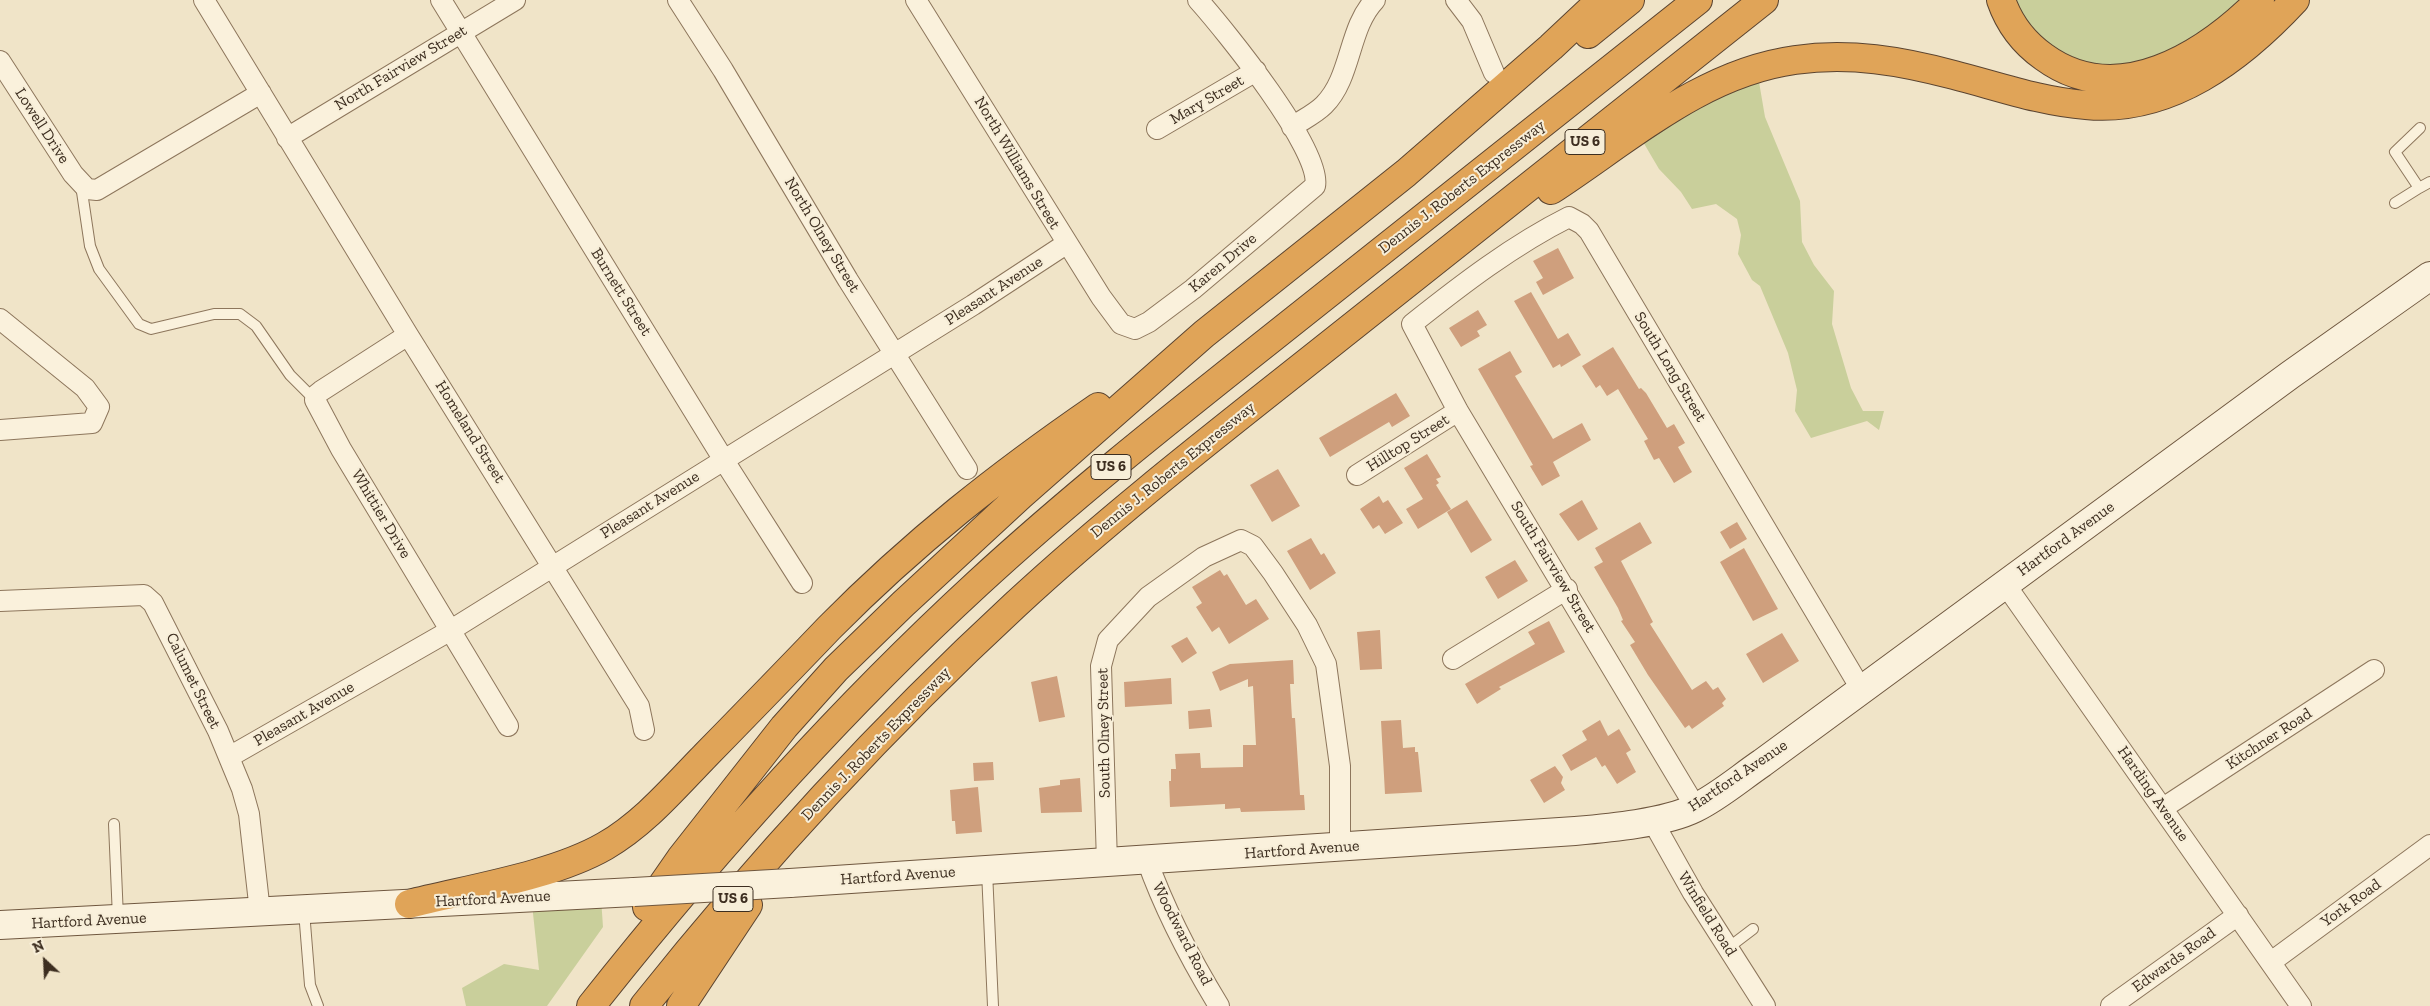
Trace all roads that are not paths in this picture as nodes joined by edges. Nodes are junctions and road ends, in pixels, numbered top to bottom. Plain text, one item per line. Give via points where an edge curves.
1 (204, 0) edge
2 (441, 0) edge
3 (515, 0) edge
4 (678, 0) edge
5 (916, 0) edge
6 (1198, 0) edge
7 (1375, 0) edge
8 (1456, 0) edge
9 (1601, 0) edge
10 (1630, 0) edge
11 (1698, 0) edge
12 (1764, 0) edge
13 (2001, 0) edge
14 (2260, 0) edge
15 (2295, 0) edge
16 (460, 33) junction
17 (0, 61) edge
18 (1256, 71) junction
19 (1494, 73) dead end
20 (261, 93) junction
21 (1292, 127) junction
22 (2420, 128) dead end
23 (1157, 129) dead end
24 (287, 138) junction
25 (1406, 173) junction
26 (2430, 182) edge
27 (84, 187) junction
28 (2419, 188) junction
29 (2395, 204) dead end
30 (1066, 244) junction
31 (2430, 276) edge
32 (1407, 284) junction
33 (0, 319) edge
34 (1121, 324) joint
35 (1412, 324) joint
36 (1204, 334) junction
37 (408, 335) junction
38 (895, 353) junction
39 (315, 400) junction
40 (1458, 411) junction
41 (0, 430) edge
42 (725, 460) junction
43 (967, 469) dead end
44 (1357, 475) dead end
45 (552, 566) junction
46 (802, 584) dead end
47 (2005, 584) junction
48 (1567, 589) junction
49 (0, 601) edge
50 (451, 630) junction
51 (1453, 659) dead end
52 (2374, 670) dead end
53 (1861, 689) junction
54 (508, 726) dead end
55 (644, 730) dead end
56 (229, 757) junction
57 (824, 796) junction
58 (1696, 808) junction
59 (2163, 808) junction
60 (1652, 820) junction
61 (114, 824) dead end
62 (2430, 845) edge
63 (1340, 847) junction
64 (1147, 860) junction
65 (1106, 863) junction
66 (987, 870) junction
67 (409, 904) junction
68 (304, 910) junction
69 (260, 912) junction
70 (2238, 915) junction
71 (118, 919) junction
72 (0, 926) edge
73 (1753, 929) dead end
74 (1728, 948) junction
75 (2271, 962) junction
76 (1763, 1005) edge
77 (318, 1006) edge
78 (585, 1006) edge
79 (591, 1006) edge
80 (644, 1006) edge
81 (681, 1006) edge
82 (993, 1006) edge
83 (1219, 1006) edge
84 (2111, 1006) edge
85 (2301, 1006) edge

1 - 20 street
2 - 16 street, Burnett Street
3 - 16 street, North Fairview Street
4 - 38 street, North Olney Street
5 - 30 street, North Williams Street
6 - 18 street
7 - 21 street via 1362,21 1334,90 1325,104
8 - 19 street via 1472,21
9 - 25 highway
10 - 25 highway via 1478,123
11 - 79 highway, Dennis J. Roberts Expressway / US 6 via 1128,453 975,586 877,682 745,822
12 - 32 highway, Dennis J. Roberts Expressway / US 6
13 - 14 highway via 2018,32 2038,53 2078,75 2108,79 2149,73 2178,61 2224,32
15 - 32 highway via 2255,40 2206,75 2156,98 2121,106 2069,103 1881,58 1814,57 1753,70 1708,88 1654,118
16 - 24 street, North Fairview Street
16 - 42 street, Burnett Street
17 - 27 street, Lowell Drive
18 - 21 street
18 - 23 street, Mary Street
20 - 24 street, Homeland Street
20 - 27 street via 98,190
21 - 34 street, Karen Drive via 1312,162 1315,186 1149,322 1135,329
22 - 28 lane via 2395,152
24 - 37 street, Homeland Street
25 - 36 highway
26 - 28 lane
27 - 39 lane via 90,246 99,269 139,324 151,328 214,314 240,314 256,326 290,376
28 - 29 lane
30 - 34 street, North Williams Street
30 - 38 street, Pleasant Avenue
31 - 47 main road, Hartford Avenue
32 - 57 highway, Dennis J. Roberts Expressway / US 6 via 1168,473 1065,560 924,691
33 - 41 street via 84,388 99,407 92,423
35 - 40 street, South Fairview Street
35 - 53 street, South Long Street via 1545,229 1569,217 1582,224 1663,353
36 - 67 highway via 1018,463 937,526 867,590 651,811 615,840 553,867
36 - 78 highway via 1021,495 809,698 681,858
37 - 39 street via 321,391
37 - 45 street, Homeland Street
38 - 42 street, Pleasant Avenue
38 - 43 street, North Olney Street
39 - 50 street, Whittier Drive
40 - 44 street, Hilltop Street
40 - 48 street, South Fairview Street
42 - 45 street, Pleasant Avenue
42 - 46 street, Burnett Street
45 - 50 street, Pleasant Avenue
45 - 55 street, Homeland Street via 639,706
47 - 53 main road, Hartford Avenue
47 - 59 street, Harding Avenue
48 - 51 street
48 - 58 street, South Fairview Street
49 - 56 street, Calumet Street via 144,595 160,614
50 - 54 street, Whittier Drive
50 - 56 street, Pleasant Avenue
52 - 59 street, Kitchner Road
53 - 58 main road, Hartford Avenue
56 - 69 street, Calumet Street via 250,814
57 - 80 highway, Dennis J. Roberts Expressway / US 6
57 - 81 highway
58 - 60 main road, Hartford Avenue
59 - 70 street, Harding Avenue
60 - 63 main road, Hartford Avenue via 1592,830
60 - 74 street, Winfield Road
61 - 71 lane
62 - 75 street, York Road
63 - 64 main road, Hartford Avenue
63 - 65 street, South Olney Street via 1340,766 1326,664 1308,625 1274,573 1247,541 1242,540 1204,557 1148,596 1108,640 1101,666
64 - 65 main road, Hartford Avenue
64 - 83 street, Woodward Road via 1160,895
65 - 66 main road, Hartford Avenue
66 - 67 main road, Hartford Avenue, bridge
66 - 82 lane
67 - 68 main road, Hartford Avenue
68 - 69 main road, Hartford Avenue
68 - 77 lane via 310,985
69 - 71 main road, Hartford Avenue
70 - 75 street, Harding Avenue
70 - 84 street, Edwards Road
71 - 72 main road, Hartford Avenue
73 - 74 lane
74 - 76 street, Winfield Road
75 - 85 street, Harding Avenue

